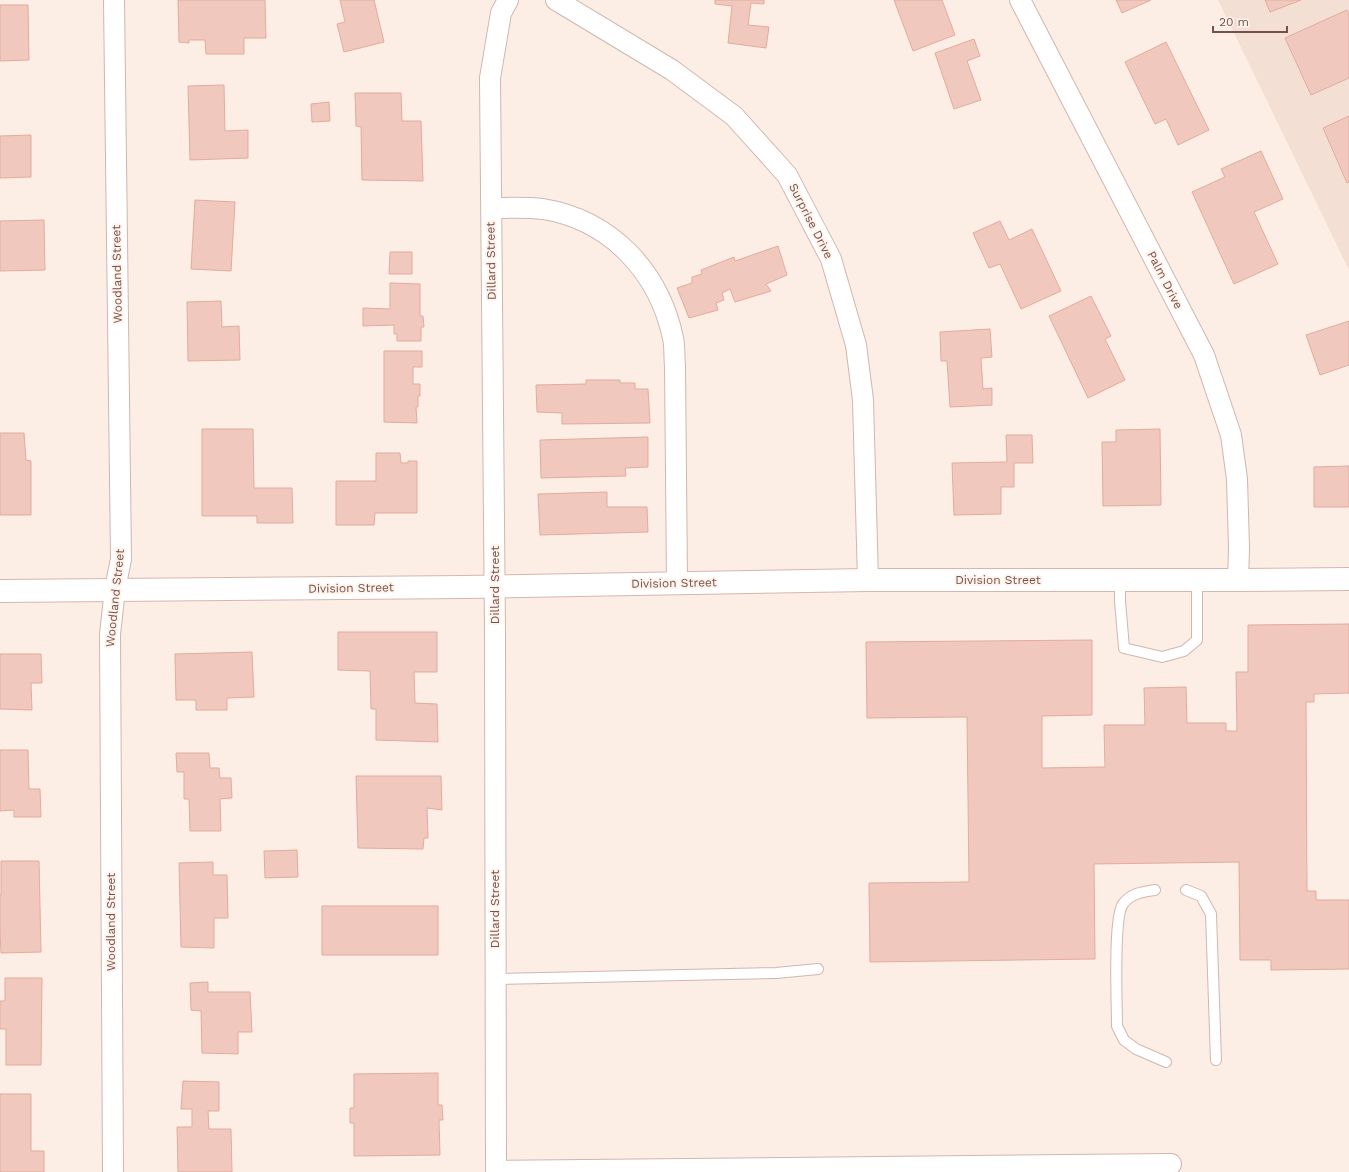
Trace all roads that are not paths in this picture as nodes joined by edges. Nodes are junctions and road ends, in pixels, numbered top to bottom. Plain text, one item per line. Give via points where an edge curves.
1 (114, 0) edge
2 (508, 0) edge
3 (556, 0) edge
4 (1020, 0) edge
5 (491, 208) junction
6 (1349, 579) edge
7 (868, 580) junction
8 (1120, 580) junction
9 (1197, 580) junction
10 (1238, 580) junction
11 (677, 583) junction
12 (495, 586) junction
13 (0, 590) edge
14 (115, 590) junction
15 (1155, 890) dead end
16 (1186, 890) dead end
17 (818, 969) dead end
18 (495, 979) junction
19 (1216, 1060) dead end
20 (1166, 1062) dead end
21 (1171, 1164) dead end
22 (113, 1172) edge
23 (496, 1172) edge

1 - 14 street, Woodland Street via 120,552
2 - 5 street, Dillard Street via 501,12 490,78
3 - 7 street, Surprise Drive via 672,70 734,116 787,175 831,258 856,345 863,400
4 - 10 street, Palm Drive via 1204,355 1231,435 1237,479
5 - 11 street via 542,209 586,223 610,235 634,258 653,283 665,309 673,339
5 - 12 street, Dillard Street
6 - 10 street, Division Street
7 - 8 street, Division Street
7 - 11 street, Division Street
8 - 9 street, Division Street
8 - 9 lane via 1124,648 1162,657 1184,652 1197,640
9 - 10 street, Division Street
11 - 12 street, Division Street
12 - 14 street, Division Street
12 - 18 street, Dillard Street
13 - 14 street, Division Street
14 - 22 street, Woodland Street via 110,634
15 - 20 lane via 1135,893 1122,905 1117,924 1117,1026 1124,1040 1136,1049
16 - 19 lane via 1201,896 1211,914
17 - 18 lane via 776,973
18 - 23 street, Dillard Street
21 - 23 street

